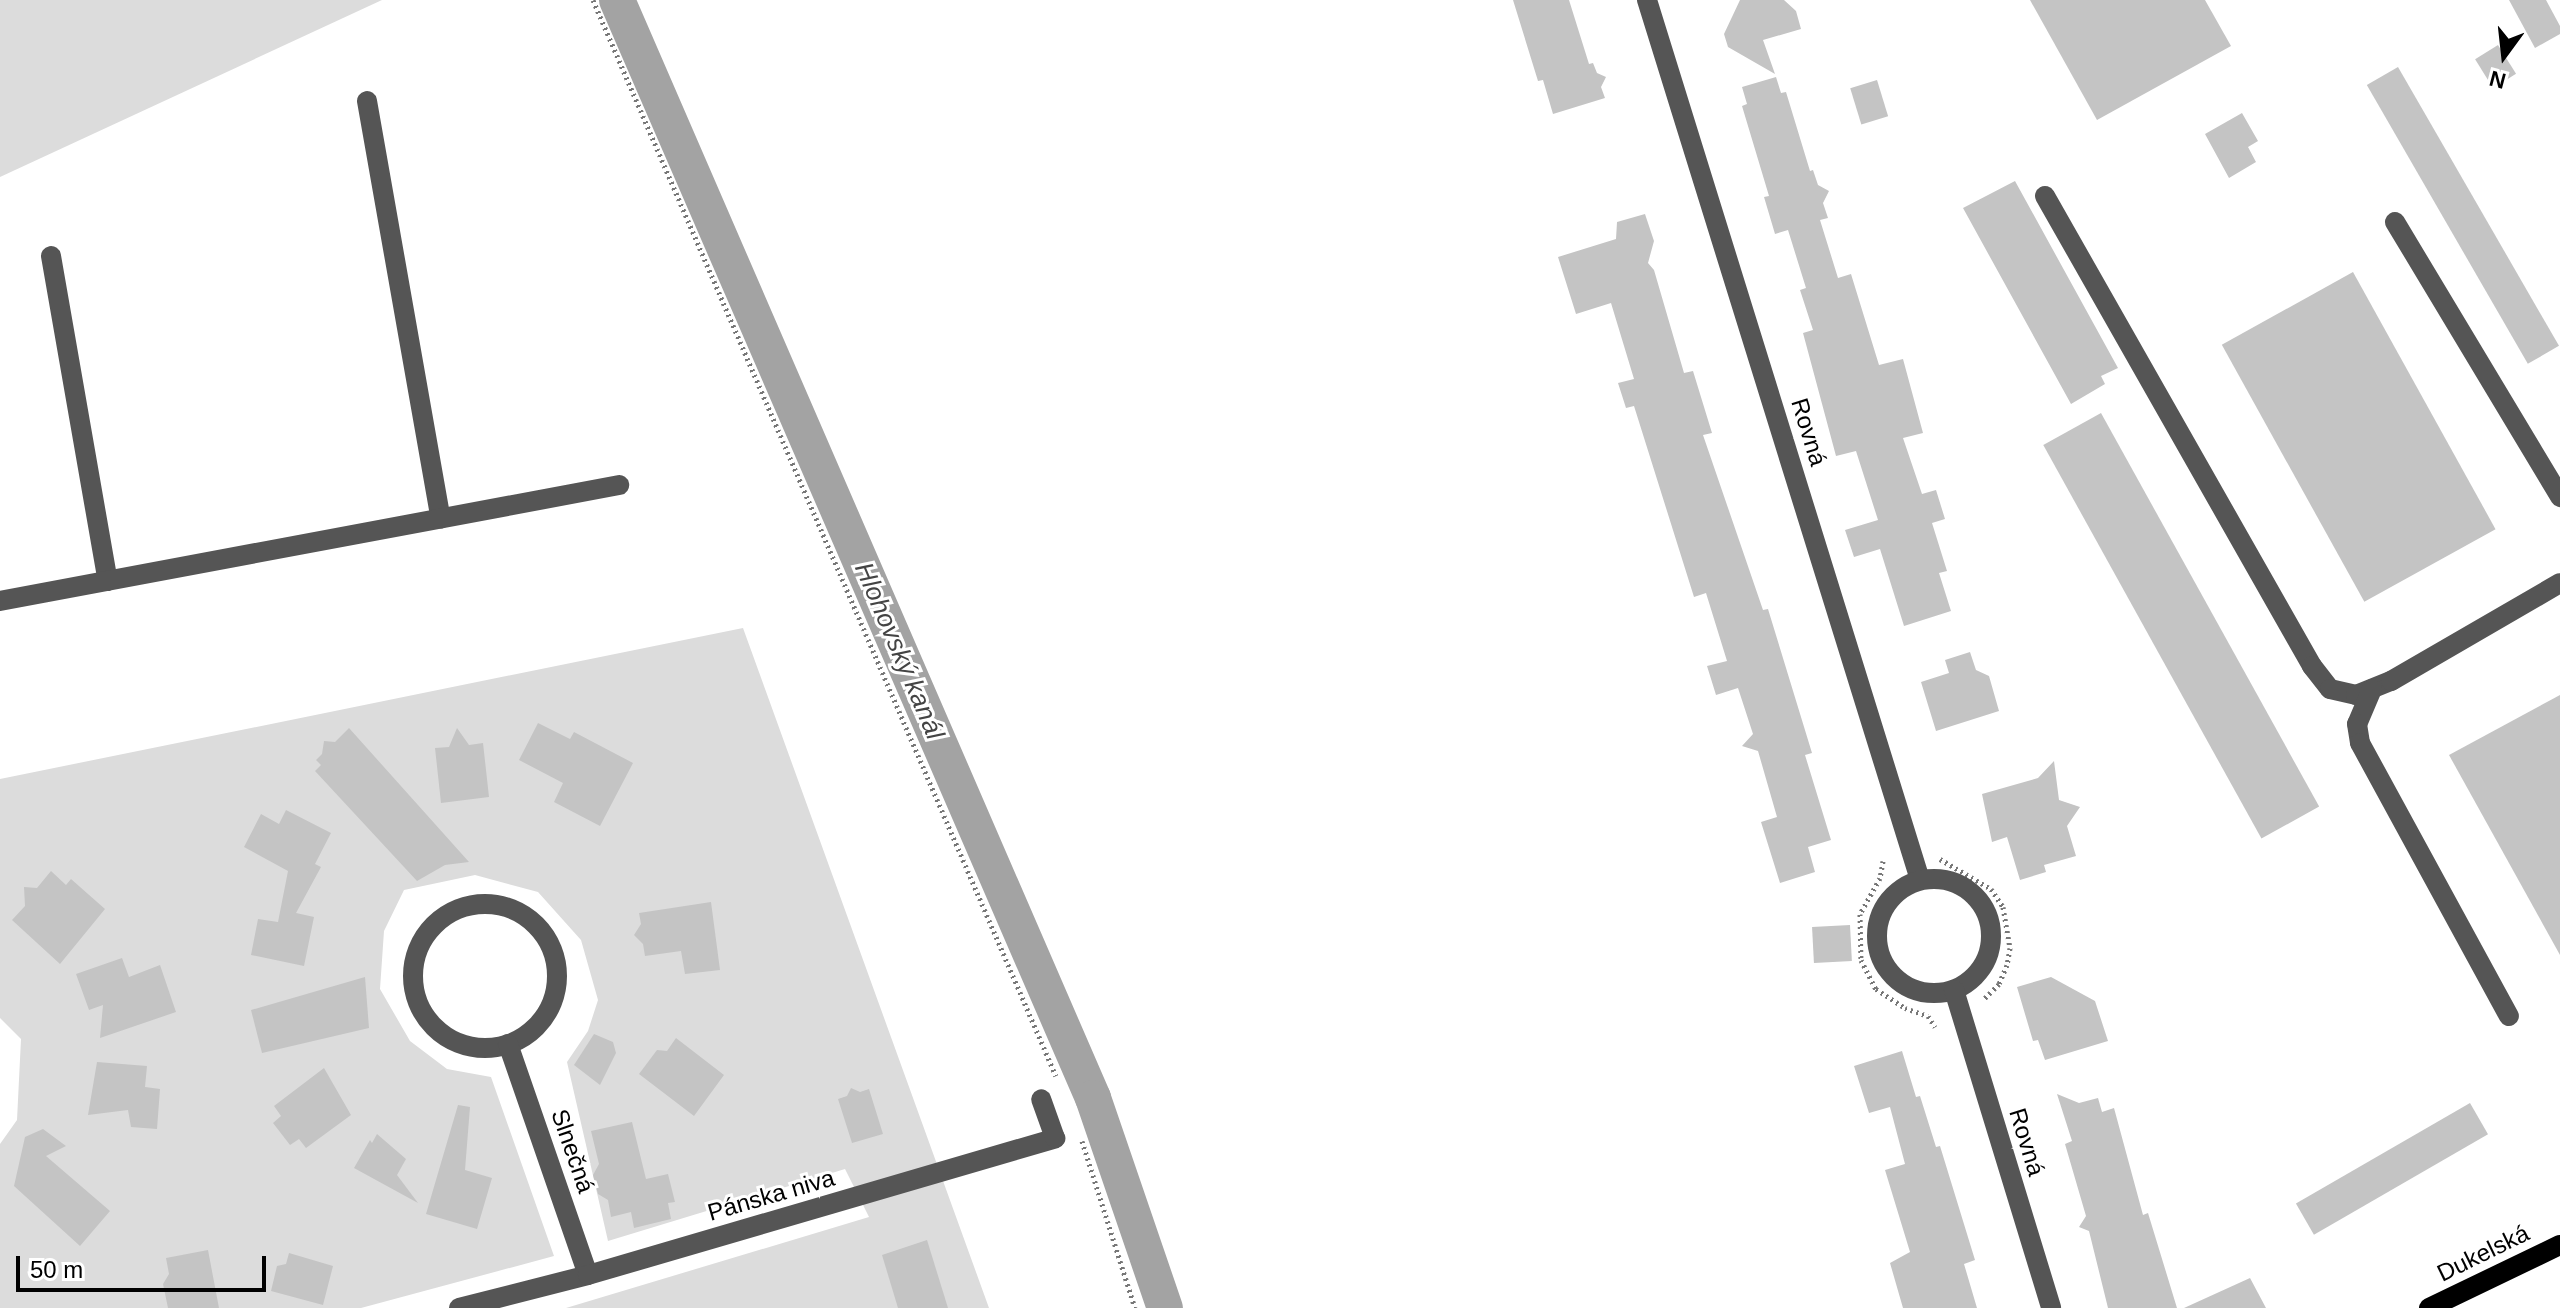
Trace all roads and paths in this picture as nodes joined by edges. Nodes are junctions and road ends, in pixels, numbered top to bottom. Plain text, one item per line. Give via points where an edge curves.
1 (593, 0) edge
2 (1647, 0) edge
3 (367, 101) dead end
4 (2045, 196) dead end
5 (2395, 222) dead end
6 (51, 256) dead end
7 (619, 485) dead end
8 (2560, 497) edge
9 (441, 519) junction
10 (108, 581) junction
11 (2560, 583) edge
12 (0, 601) edge
13 (2372, 689) junction
14 (1879, 850) dead end
15 (1920, 880) junction
16 (1954, 990) junction
17 (2509, 1016) dead end
18 (1942, 1036) dead end
19 (508, 1044) junction
20 (1057, 1079) dead end
21 (1041, 1099) dead end
22 (1081, 1138) dead end
23 (2560, 1245) edge
24 (588, 1275) junction
25 (459, 1308) edge
26 (1135, 1308) edge
27 (2051, 1308) edge
28 (2429, 1308) edge

1 - 20 path
2 - 15 street, Rovná
3 - 9 street
4 - 13 street via 2312,666 2330,689 2356,695
5 - 8 street
6 - 10 street
7 - 9 street
9 - 10 street
10 - 12 street
11 - 13 street
13 - 17 street via 2357,724 2360,743
14 - 18 path via 1884,865 1860,914 1861,960 1876,989 1928,1016
15 - 16 street via 1958,884 1974,895 1988,919 1990,948 1983,966
15 - 16 street via 1889,899 1877,925 1878,953 1900,983 1936,994
16 - 27 street, Rovná
19 - 19 street via 545,1018 555,997 554,952 526,916 506,907 458,909 430,931 414,964 414,989 422,1012 438,1031 460,1044
19 - 24 street, Slnečná
21 - 24 street, Pánska niva via 1055,1138
22 - 26 path
23 - 28 main road, Dukelská
24 - 25 street, Pánska niva

